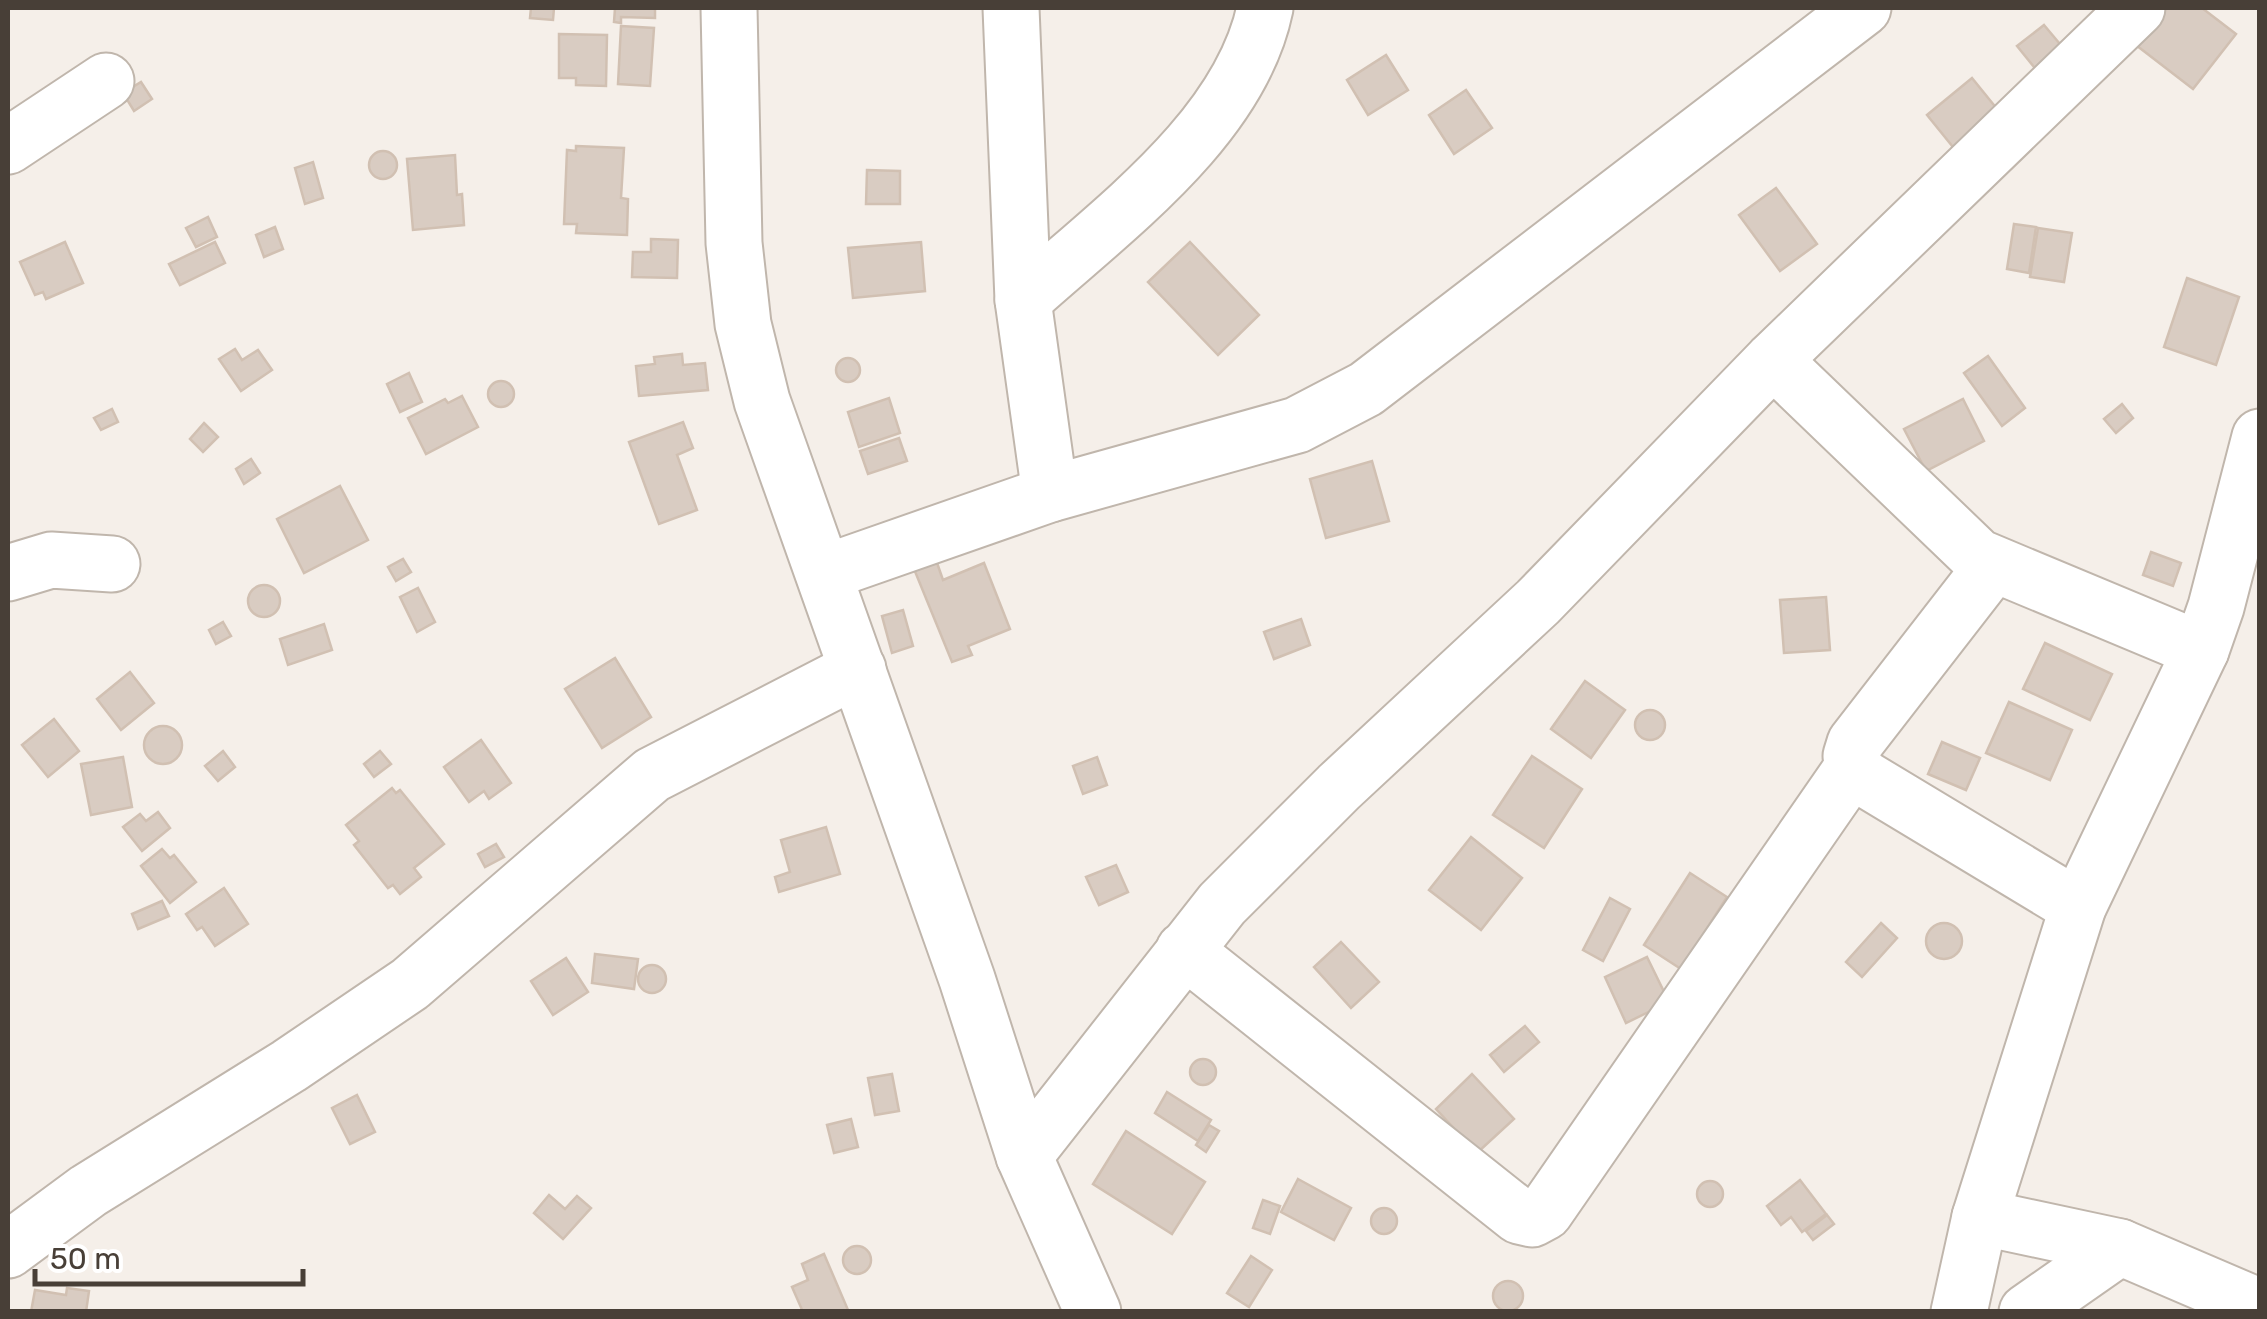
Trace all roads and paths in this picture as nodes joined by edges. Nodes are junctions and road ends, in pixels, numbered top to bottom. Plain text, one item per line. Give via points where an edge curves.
1 (729, 8) edge
2 (1012, 8) edge
3 (1265, 8) edge
4 (1863, 8) edge
5 (2137, 8) edge
6 (106, 80) dead end
7 (8, 146) edge
8 (1023, 300) junction
9 (1773, 360) junction
10 (2260, 437) edge
11 (1050, 494) junction
12 (112, 564) dead end
13 (1993, 565) junction
14 (8, 573) edge
15 (824, 573) junction
16 (2226, 624) edge
17 (858, 669) junction
18 (1853, 767) junction
19 (2078, 907) junction
20 (1184, 950) junction
21 (1024, 1156) junction
22 (1980, 1217) junction
23 (2120, 1248) junction
24 (8, 1250) edge
25 (2260, 1308) edge
26 (1093, 1312) edge
27 (1959, 1312) edge
28 (2028, 1312) edge

1 - 15 street via 742,324 762,401
2 - 8 street
3 - 8 street via 1251,57 1222,106 1160,175
4 - 11 street via 1366,388 1297,425
5 - 9 street
6 - 7 street
8 - 11 street
9 - 13 street via 1966,549
9 - 20 street via 1538,602 1339,786
10 - 16 street
11 - 15 street
12 - 14 street via 51,560
13 - 16 street
13 - 18 street via 1855,743
15 - 17 street
16 - 19 street
17 - 21 street
17 - 24 street via 652,775 410,984 88,1191
18 - 19 street
18 - 20 street via 1537,1218 1519,1216
19 - 22 street
20 - 21 street
21 - 26 street
22 - 23 street
22 - 27 street
23 - 25 street
23 - 28 street

